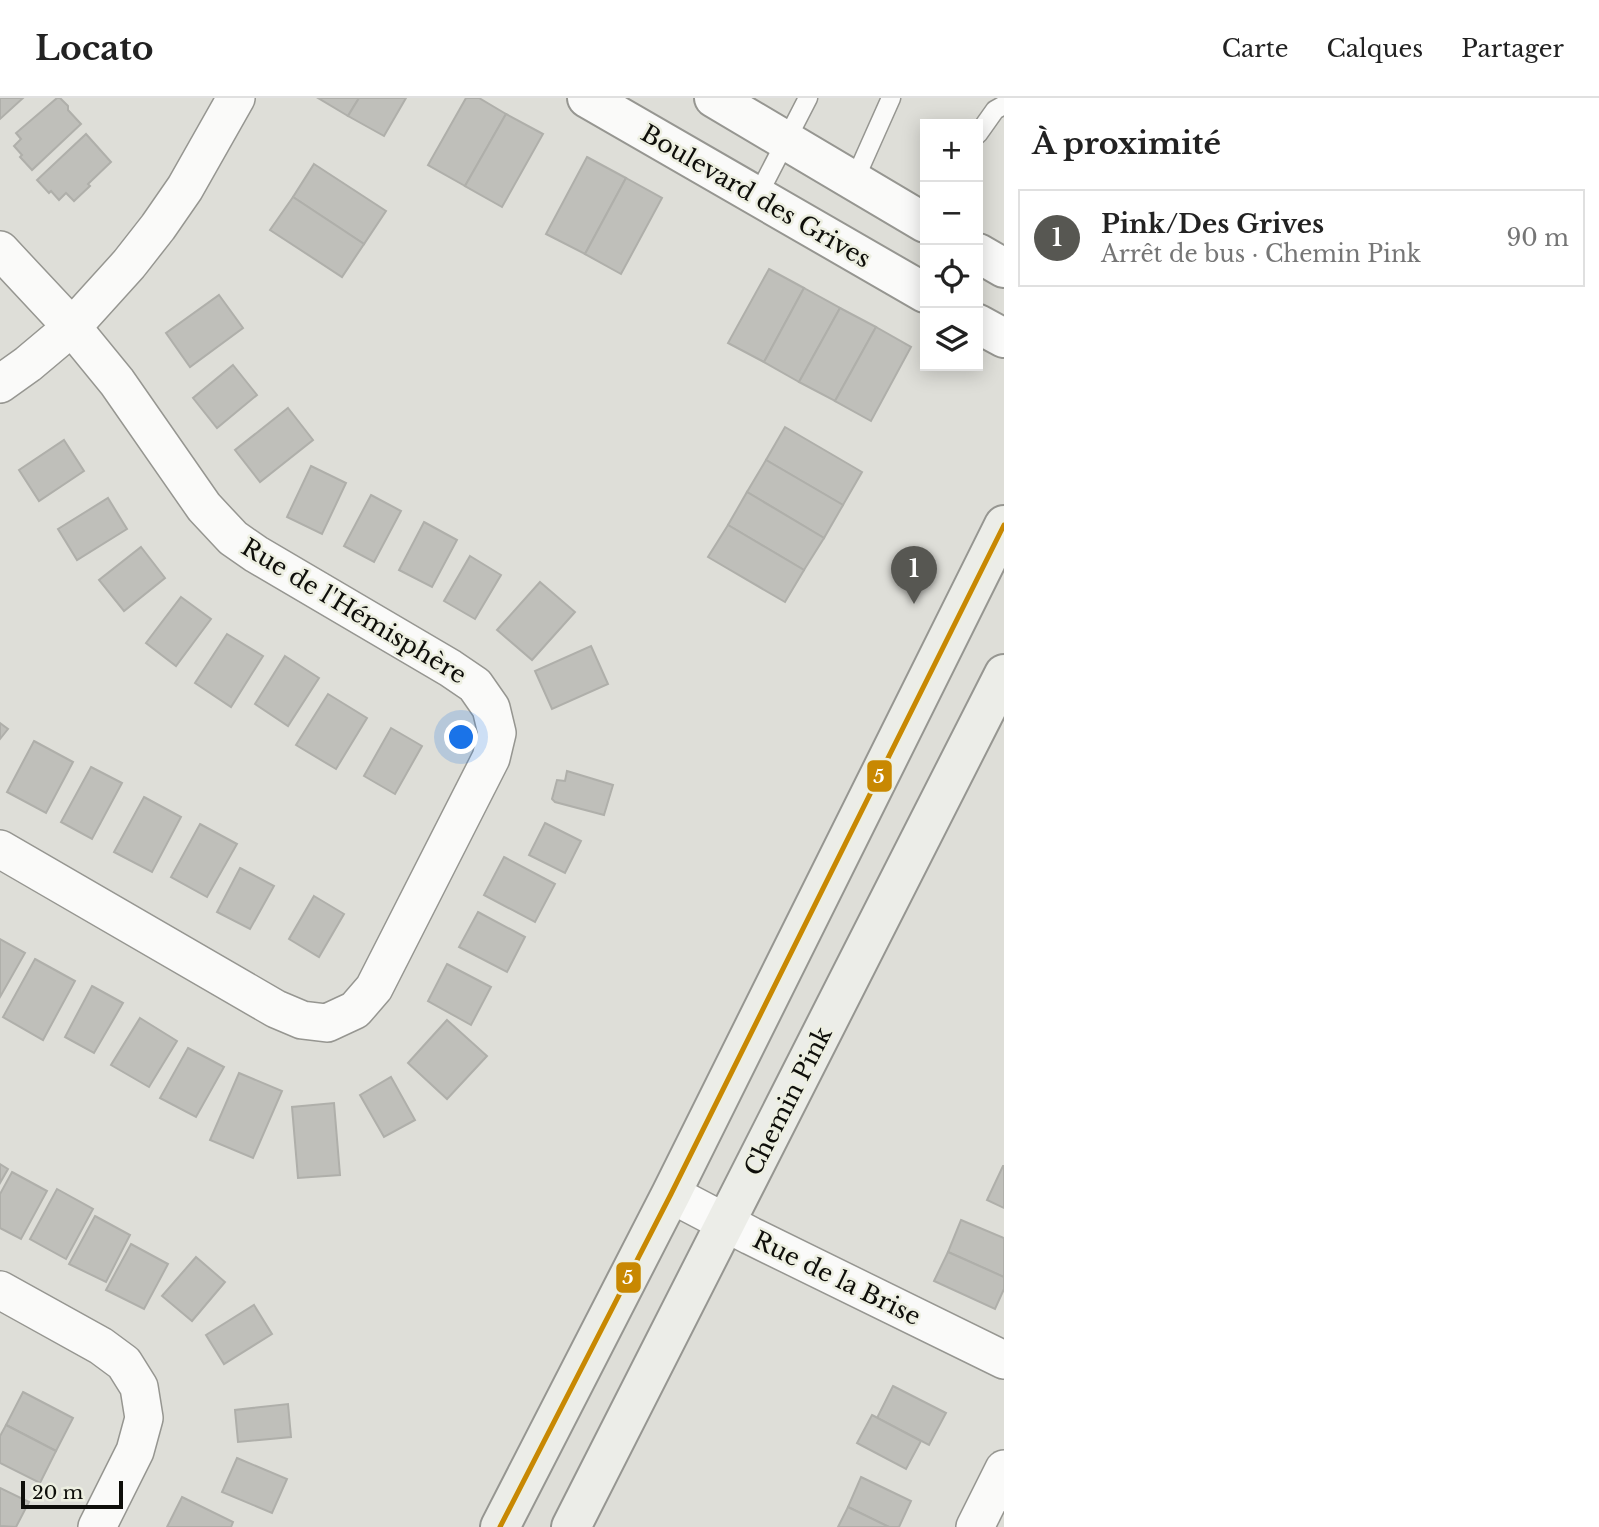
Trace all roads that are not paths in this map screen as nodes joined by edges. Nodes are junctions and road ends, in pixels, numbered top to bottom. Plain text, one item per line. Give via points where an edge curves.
1 (236, 98) edge
2 (587, 98) edge
3 (714, 98) edge
4 (808, 98) edge
5 (891, 98) edge
6 (1004, 105) edge
7 (983, 127) edge
8 (787, 140) junction
9 (853, 181) junction
10 (757, 197) junction
11 (920, 220) edge
12 (0, 250) edge
13 (983, 256) edge
14 (1004, 268) edge
15 (920, 290) edge
16 (72, 327) junction
17 (983, 327) edge
18 (1004, 338) edge
19 (0, 384) edge
20 (1004, 525) edge
21 (1004, 674) edge
22 (0, 849) edge
23 (671, 1194) junction
24 (726, 1224) junction
25 (0, 1290) edge
26 (1004, 1360) edge
27 (1004, 1469) edge
28 (97, 1527) edge
29 (500, 1527) edge
30 (571, 1527) edge
31 (975, 1527) edge

1 - 16 street via 158,227
2 - 10 street, Boulevard des Grives
3 - 8 street
4 - 8 lane
5 - 9 lane
6 - 7 lane
8 - 9 street
8 - 10 lane
9 - 11 street
10 - 15 street, Boulevard des Grives
12 - 16 street, Rue de l'Hémisphère
13 - 14 street
16 - 19 street
16 - 22 street, Rue de l'Hémisphère via 117,382 204,507 233,538 475,685 491,708 497,733 491,758 374,988 355,1010 327,1023 302,1020 275,1009
17 - 18 street
20 - 23 main road
21 - 24 main road, Chemin Pink
23 - 24 street, Rue de la Brise
23 - 29 main road
24 - 26 street, Rue de la Brise
24 - 30 main road, Chemin Pink
25 - 28 street via 101,1346 124,1363 139,1387 145,1418 135,1451
27 - 31 street

